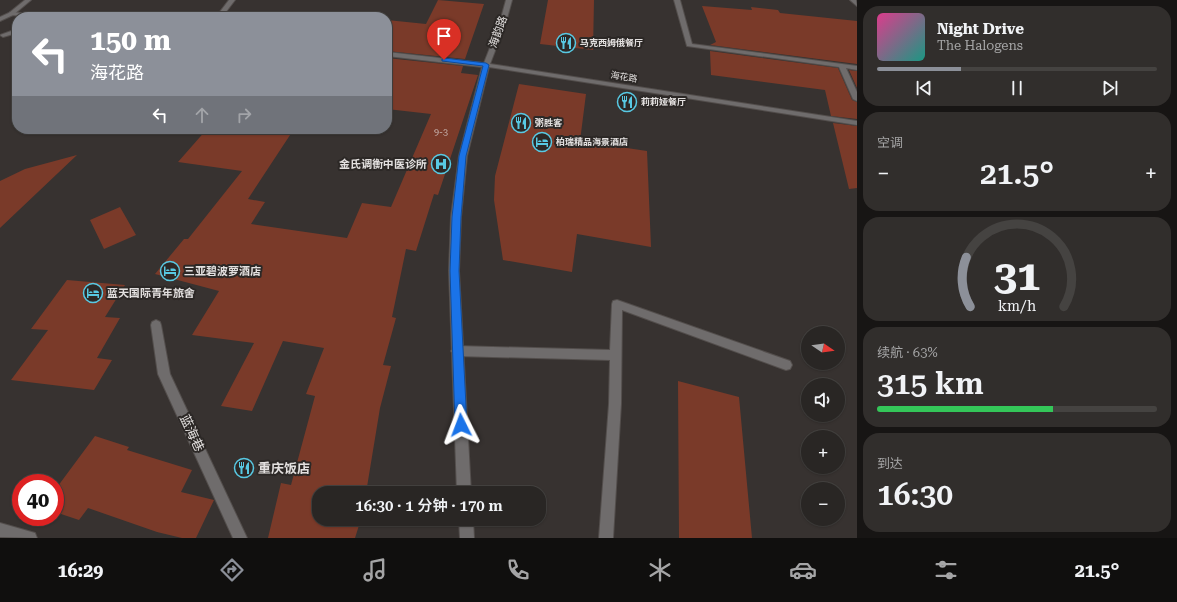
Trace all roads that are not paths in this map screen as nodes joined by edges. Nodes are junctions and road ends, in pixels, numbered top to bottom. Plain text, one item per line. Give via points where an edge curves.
1 (28, 0) edge
2 (232, 0) edge
3 (509, 0) edge
4 (677, 0) edge
5 (853, 0) edge
6 (857, 4) edge
7 (13, 12) edge
8 (223, 12) edge
9 (11, 14) edge
10 (0, 19) edge
11 (12, 32) edge
12 (1, 35) edge
13 (392, 55) edge
14 (486, 65) junction
15 (842, 67) junction
16 (857, 68) edge
17 (857, 99) edge
18 (857, 123) edge
19 (156, 325) dead end
20 (457, 351) junction
21 (616, 355) junction
22 (786, 365) dead end
23 (464, 486) edge
24 (466, 526) edge
25 (0, 530) edge
26 (30, 538) edge
27 (240, 538) edge
28 (467, 538) edge
29 (606, 538) edge

1 - 7 street
2 - 8 street
3 - 14 street, 海韵路
4 - 15 street via 689,45
5 - 6 street
9 - 10 street
11 - 12 street
13 - 14 street, 海花路
14 - 18 street, 海花路
14 - 20 street, 海韵路 via 463,156 456,217 454,271
15 - 16 street
15 - 17 street
19 - 27 street, 蓝海巷 via 164,374
20 - 21 street
20 - 23 street, 海韵路
21 - 22 street via 617,304
21 - 29 street
24 - 28 street
25 - 26 street

